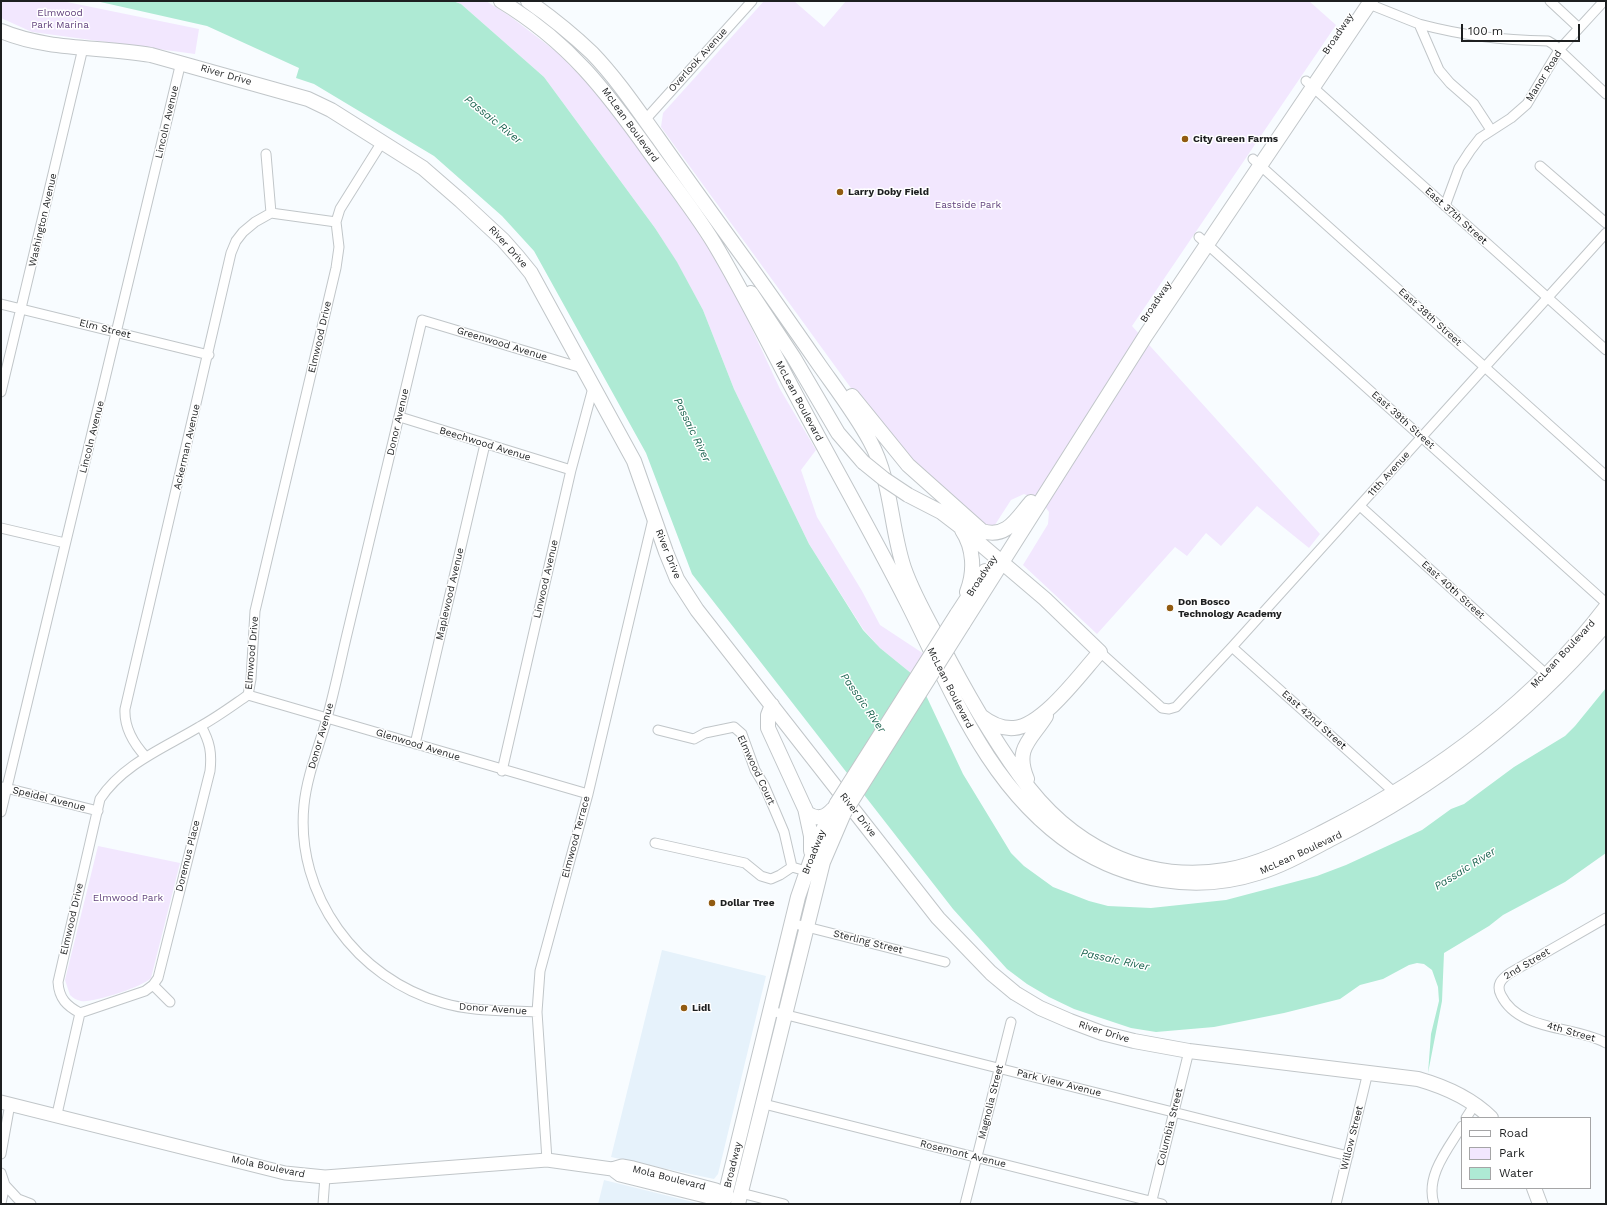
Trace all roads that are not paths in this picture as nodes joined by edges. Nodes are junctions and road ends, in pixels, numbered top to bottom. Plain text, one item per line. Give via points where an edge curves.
1 (501, 1) edge
2 (528, 1) edge
3 (752, 1) edge
4 (1550, 1) edge
5 (1604, 1) edge
6 (1367, 2) edge
7 (1419, 24) junction
8 (1579, 28) junction
9 (1, 31) edge
10 (83, 48) junction
11 (1559, 50) junction
12 (182, 62) junction
13 (1310, 84) junction
14 (1606, 94) edge
15 (645, 120) junction
16 (1491, 130) junction
17 (382, 142) junction
18 (266, 154) dead end
19 (1257, 162) junction
20 (1540, 166) dead end
21 (1445, 206) junction
22 (272, 213) junction
23 (336, 222) junction
24 (1606, 223) edge
25 (1606, 233) edge
26 (712, 240) junction
27 (1203, 240) junction
28 (1548, 298) junction
29 (1, 304) edge
30 (22, 309) junction
31 (422, 320) joint
32 (789, 321) junction
33 (118, 332) junction
34 (1606, 350) edge
35 (209, 355) junction
36 (1485, 367) junction
37 (582, 368) junction
38 (593, 388) junction
39 (1, 392) edge
40 (400, 417) junction
41 (1422, 437) junction
42 (485, 444) junction
43 (571, 470) junction
44 (1606, 476) edge
45 (1035, 504) junction
46 (1360, 506) junction
47 (654, 517) junction
48 (958, 524) junction
49 (1, 528) edge
50 (65, 543) junction
51 (999, 559) junction
52 (1033, 589) junction
53 (1606, 603) edge
54 (1606, 607) edge
55 (960, 619) junction
56 (1606, 624) edge
57 (1232, 647) junction
58 (1100, 652) junction
59 (1546, 674) junction
60 (248, 695) junction
61 (772, 705) junction
62 (1053, 705) junction
63 (979, 714) junction
64 (327, 718) junction
65 (201, 726) junction
66 (658, 730) dead end
67 (415, 744) junction
68 (146, 757) junction
69 (502, 771) junction
70 (4, 788) edge
71 (1395, 793) junction
72 (588, 794) junction
73 (1036, 797) junction
74 (805, 808) junction
75 (840, 808) junction
76 (98, 811) junction
77 (1, 812) edge
78 (655, 843) dead end
79 (810, 857) junction
80 (799, 869) junction
81 (1606, 918) edge
82 (791, 923) junction
83 (807, 927) junction
84 (945, 962) dead end
85 (153, 986) junction
86 (170, 1002) dead end
87 (770, 1011) junction
88 (537, 1012) junction
89 (80, 1013) junction
90 (786, 1014) junction
91 (1011, 1022) dead end
92 (1534, 1022) joint
93 (1606, 1043) edge
94 (1189, 1050) junction
95 (999, 1068) junction
96 (1373, 1073) junction
97 (6, 1103) edge
98 (764, 1104) junction
99 (1475, 1104) junction
100 (1174, 1112) junction
101 (57, 1114) junction
102 (1467, 1117) edge
103 (1491, 1117) edge
104 (1461, 1128) edge
105 (1, 1154) edge
106 (1348, 1156) junction
107 (977, 1158) junction
108 (547, 1160) junction
109 (1, 1173) edge
110 (324, 1178) junction
111 (5, 1185) junction
112 (1534, 1189) edge
113 (740, 1199) edge
114 (724, 1200) edge
115 (1, 1202) edge
116 (1151, 1203) edge
117 (31, 1204) edge
118 (323, 1204) edge
119 (784, 1204) edge
120 (965, 1204) edge
121 (1162, 1204) edge
122 (1336, 1204) edge
123 (1434, 1204) edge
124 (1540, 1204) edge

1 - 26 main road, McLean Boulevard via 551,36 593,77 620,110
2 - 15 main road, McLean Boulevard via 590,51
3 - 15 street, Overlook Avenue
4 - 8 street
5 - 8 street, Manor Road
6 - 7 street
6 - 13 main road, Broadway
7 - 11 street via 1503,40 1548,41
7 - 16 street via 1439,70 1474,104
8 - 11 street, Manor Road
9 - 10 main road, River Drive via 30,41
10 - 12 main road, River Drive via 130,51
10 - 30 street, Washington Avenue
11 - 14 street
11 - 16 street, Manor Road via 1527,104
12 - 17 main road, River Drive via 308,99 331,110
12 - 33 street, Lincoln Avenue
13 - 19 main road, Broadway
13 - 21 street, East 37th Street
15 - 32 main road, McLean Boulevard
16 - 21 street, Manor Road via 1480,138 1459,168
17 - 23 street, Elmwood Drive via 346,198
17 - 37 main road, River Drive via 423,168 504,240 531,273
18 - 22 street
19 - 27 main road, Broadway
19 - 36 street, East 38th Street
20 - 24 street
21 - 28 street, East 37th Street
22 - 23 street
22 - 35 street, Ackerman Avenue via 255,222 236,241
23 - 60 street, Elmwood Drive via 339,247 336,268 256,611
25 - 28 street, 11th Avenue
26 - 48 main road, bridge via 771,322 838,433 863,462 908,495
26 - 56 main road, McLean Boulevard via 904,596 982,749 1008,786 1039,818 1073,845 1112,866 1153,879 1197,883 1241,878 1289,860 1392,807 1466,758 1534,701
27 - 41 street, East 39th Street
27 - 45 main road, Broadway via 1138,329
28 - 34 street, East 37th Street
28 - 36 street, 11th Avenue
29 - 30 street, Elm Street
30 - 33 street, Elm Street
30 - 39 street, Washington Avenue
31 - 37 street, Greenwood Avenue
31 - 40 street, Donor Avenue
32 - 45 main road via 820,353 858,405 908,465 976,526 988,533 1002,533
32 - 63 main road, McLean Boulevard via 873,446 887,484 899,549 909,579 943,649
33 - 35 street, Elm Street
33 - 50 street, Lincoln Avenue
35 - 68 street, Ackerman Avenue via 125,709 124,721
36 - 41 street, 11th Avenue
36 - 44 street, East 38th Street
37 - 38 main road, River Drive
38 - 43 street, Linwood Avenue
38 - 47 main road, River Drive via 634,461
40 - 42 street, Beechwood Avenue
40 - 64 street, Donor Avenue
41 - 46 street, 11th Avenue
41 - 53 street, East 39th Street
42 - 43 street, Beechwood Avenue
42 - 67 street, Maplewood Avenue
43 - 69 street, Linwood Avenue
45 - 51 main road, Broadway
46 - 57 street, 11th Avenue
46 - 59 street, East 40th Street
47 - 61 main road, River Drive via 678,579 697,610
47 - 72 street, Elmwood Terrace
48 - 51 main road
48 - 55 main road via 970,546 973,566
49 - 50 street
50 - 70 street, Lincoln Avenue
51 - 52 main road
51 - 55 main road, Broadway
52 - 55 main road via 1012,580 1002,579 994,583
52 - 58 main road
54 - 59 main road, McLean Boulevard
55 - 75 main road, Broadway, bridge
57 - 58 street, 11th Avenue via 1180,704 1169,709 1158,705
57 - 71 street, East 42nd Street
58 - 62 main road
59 - 71 main road, McLean Boulevard via 1477,736
60 - 64 street, Glenwood Avenue
60 - 65 street, Elmwood Drive
61 - 74 main road via 768,715 768,728
61 - 94 main road, River Drive via 934,913 1002,983 1040,1008 1087,1028 1134,1041
62 - 63 main road via 1035,720 1015,728 996,724
62 - 73 main road via 1027,741 1022,756 1024,770
63 - 73 main road, McLean Boulevard
64 - 67 street, Glenwood Avenue
64 - 88 street, Donor Avenue via 306,787 303,823 306,856 313,881 338,931 377,971 429,999 464,1008
65 - 68 street, Elmwood Drive
65 - 85 street, Doremus Place via 210,746 210,771 158,978
66 - 80 street, Elmwood Court via 694,739 705,732 734,727 742,734 755,770 764,785
67 - 69 street, Glenwood Avenue
68 - 76 street, Elmwood Drive via 114,780 100,799
69 - 72 street, Glenwood Avenue
70 - 76 street, Speidel Avenue
70 - 77 street, Lincoln Avenue
71 - 73 main road, McLean Boulevard via 1267,859 1225,870 1196,872 1142,866 1104,851 1067,828
72 - 88 street, Elmwood Terrace via 540,971
74 - 75 main road via 812,816 823,817
74 - 79 main road via 812,842
75 - 79 main road, Broadway via 818,839
75 - 83 main road, Broadway
76 - 89 street, Elmwood Drive via 58,982 59,992 67,1006
78 - 80 street via 745,863 761,876 771,879
79 - 80 main road, Broadway
80 - 82 main road, Broadway
81 - 92 street, 2nd Street via 1500,981 1499,992 1508,1006 1520,1016
82 - 83 street, Sterling Street
82 - 87 main road, Broadway
83 - 84 street, Sterling Street
83 - 90 main road, Broadway
85 - 86 street
85 - 89 street
87 - 90 street, Park View Avenue
87 - 114 main road, Broadway
88 - 108 street, Elmwood Terrace
89 - 101 street
90 - 95 street, Park View Avenue
90 - 98 main road, Broadway
91 - 95 street, Magnolia Street
92 - 93 street, 4th Street via 1578,1032
94 - 96 main road, River Drive
94 - 100 street, Columbia Street
95 - 100 street, Park View Avenue
95 - 107 street, Magnolia Street
96 - 99 main road, River Drive via 1433,1083
96 - 106 street, Willow Street
97 - 101 street, Mola Boulevard
97 - 105 street
98 - 107 street, Rosemont Avenue
98 - 113 main road, Broadway
99 - 102 street
99 - 103 main road, River Drive
100 - 106 street, Park View Avenue
100 - 116 street, Columbia Street
101 - 110 street, Mola Boulevard via 265,1168
104 - 123 street via 1435,1174 1432,1191
106 - 122 street, Willow Street
107 - 116 street, Rosemont Avenue
107 - 120 street, Magnolia Street
108 - 110 street, Mola Boulevard
108 - 114 street, Mola Boulevard via 612,1169 622,1166 672,1177 716,1190
109 - 111 street
110 - 118 street
111 - 115 street
111 - 117 street via 18,1199
112 - 124 main road
113 - 114 street
113 - 119 street
116 - 121 street, Rosemont Avenue

